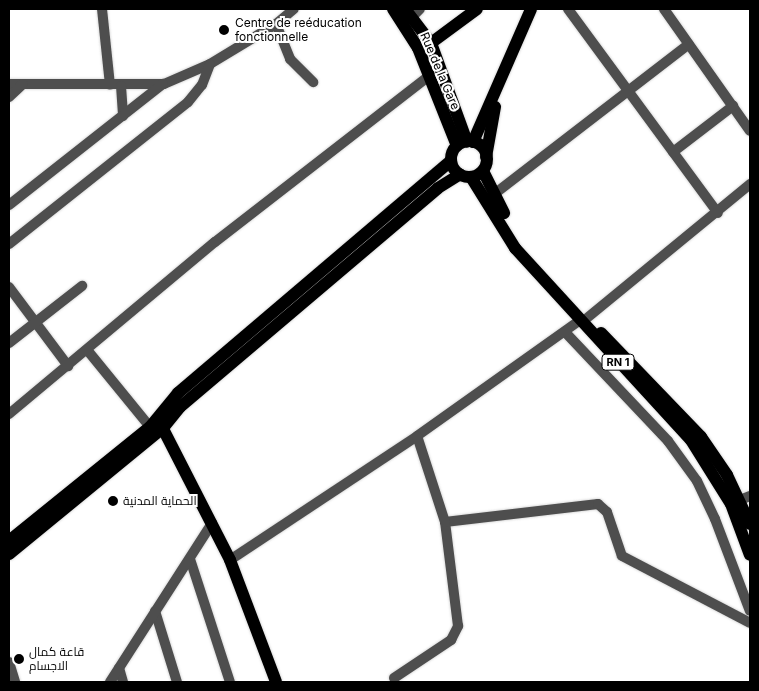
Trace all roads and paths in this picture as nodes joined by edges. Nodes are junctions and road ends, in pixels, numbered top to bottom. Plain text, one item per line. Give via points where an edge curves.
1 (102, 9) edge
2 (294, 9) edge
3 (393, 9) edge
4 (477, 9) edge
5 (530, 9) edge
6 (568, 9) edge
7 (664, 9) edge
8 (412, 11) edge
9 (276, 24) junction
10 (431, 43) junction
11 (689, 44) junction
12 (210, 64) junction
13 (430, 75) junction
14 (313, 82) dead end
15 (9, 84) edge
16 (23, 84) junction
17 (164, 84) junction
18 (110, 86) junction
19 (121, 86) junction
20 (497, 89) junction
21 (628, 90) junction
22 (9, 97) edge
23 (733, 106) junction
24 (123, 116) junction
25 (750, 131) edge
26 (466, 143) junction
27 (674, 152) junction
28 (486, 157) junction
29 (451, 160) junction
30 (482, 171) junction
31 (465, 176) junction
32 (750, 184) edge
33 (493, 195) junction
34 (9, 205) edge
35 (718, 213) junction
36 (9, 244) edge
37 (82, 286) dead end
38 (9, 288) edge
39 (583, 319) junction
40 (36, 322) junction
41 (565, 332) junction
42 (9, 343) edge
43 (88, 351) junction
44 (68, 366) junction
45 (9, 414) edge
46 (157, 424) junction
47 (417, 436) junction
48 (745, 498) edge
49 (445, 522) junction
50 (35, 524) junction
51 (212, 524) junction
52 (750, 524) edge
53 (9, 541) edge
54 (9, 554) edge
55 (750, 555) edge
56 (190, 559) junction
57 (230, 560) junction
58 (155, 611) junction
59 (750, 611) edge
60 (750, 623) edge
61 (9, 662) edge
62 (119, 668) junction
63 (393, 681) edge
64 (15, 682) edge
65 (110, 682) edge
66 (123, 682) edge
67 (176, 682) edge
68 (230, 682) edge
69 (276, 682) edge

1 - 18 street
2 - 9 street
3 - 13 main road, Rue de la Gare via 418,48
4 - 10 main road
5 - 20 main road
6 - 21 street
7 - 11 street
8 - 10 main road, Rue de la Gare
9 - 12 street
9 - 14 street via 290,59
10 - 26 main road, Rue de la Gare
11 - 21 street
11 - 23 street
12 - 17 street
12 - 36 street via 202,85 188,102
13 - 26 main road, Rue de la Gare
13 - 43 street via 215,242
15 - 16 street
16 - 18 street
16 - 22 street
17 - 19 street
17 - 24 street
18 - 19 street
19 - 24 street
20 - 26 main road
20 - 28 main road
21 - 27 street
21 - 33 street
23 - 25 street
23 - 27 street
24 - 34 street
26 - 28 main road via 482,147
26 - 29 main road
27 - 35 street
28 - 30 main road
29 - 31 main road
29 - 46 main road via 178,393
30 - 31 main road
30 - 33 main road, RN 1
31 - 39 main road, RN 1 via 515,248
31 - 46 main road via 438,188
32 - 35 street
33 - 39 main road, RN 1 via 544,274
35 - 39 street
37 - 40 street
38 - 40 street
39 - 41 street
39 - 48 main road, RN 1 via 701,437
39 - 55 main road, RN 1 via 708,464 731,504
40 - 42 street
40 - 44 street
41 - 47 street
41 - 59 street via 668,441 697,481
43 - 44 street
43 - 46 street
44 - 45 street
46 - 50 main road
46 - 51 main road
47 - 49 street
47 - 57 street
48 - 52 main road, RN 1
49 - 60 street via 598,504 607,512 622,556
49 - 63 street via 458,626 456,634
50 - 53 main road
50 - 54 main road
51 - 56 street
51 - 57 main road
56 - 58 street
56 - 68 street
57 - 69 main road
58 - 62 street
58 - 67 street
61 - 64 street
62 - 65 street
62 - 66 street

